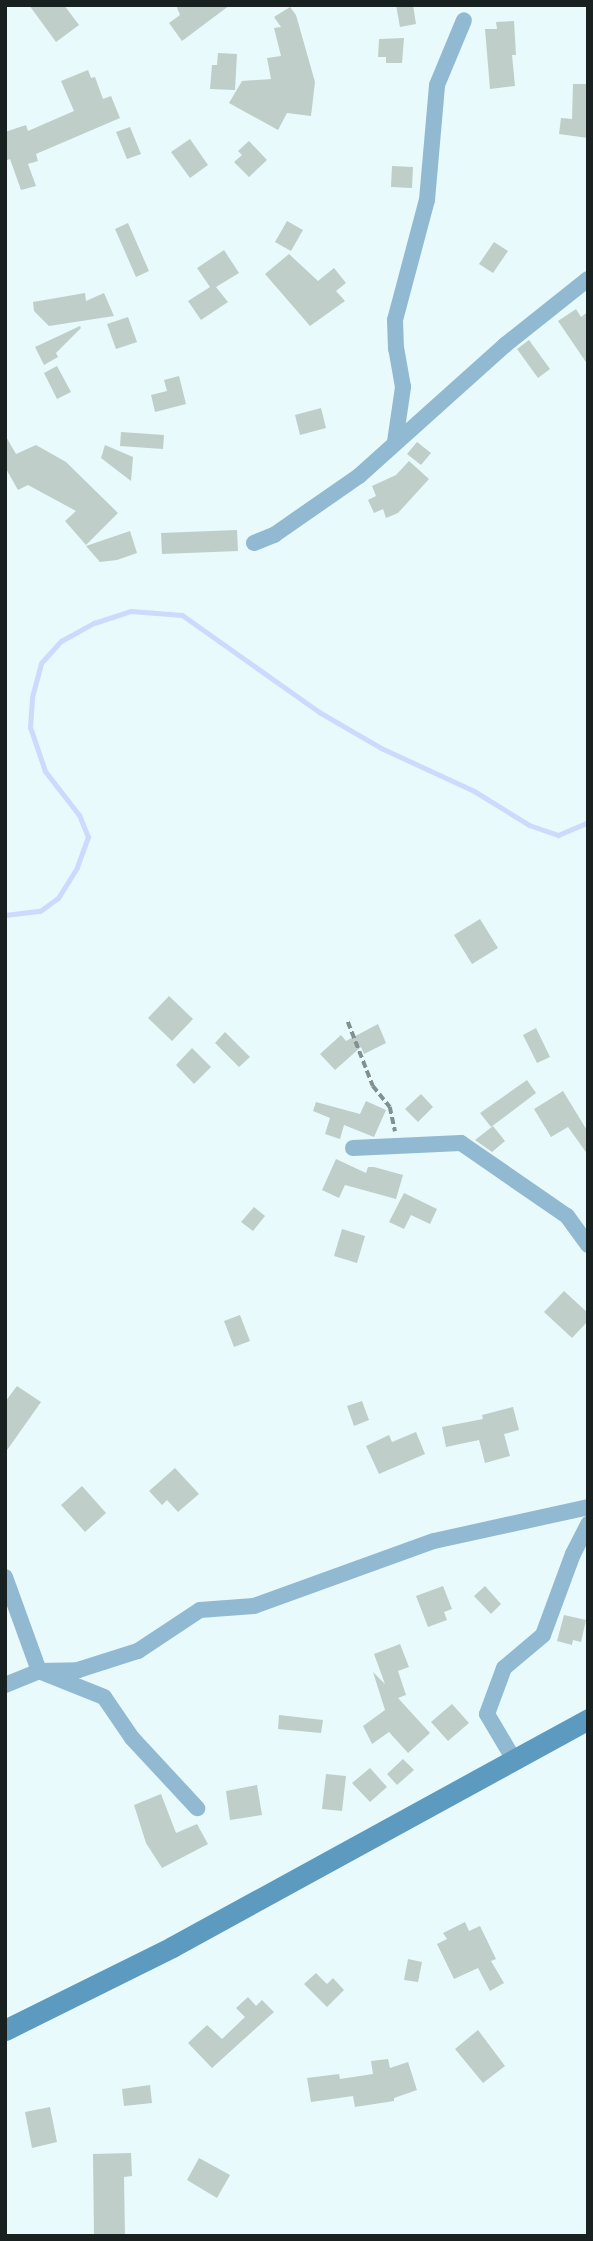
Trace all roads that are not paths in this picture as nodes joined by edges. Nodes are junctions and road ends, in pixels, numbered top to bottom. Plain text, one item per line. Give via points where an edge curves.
1 (464, 20) dead end
2 (588, 279) edge
3 (395, 442) junction
4 (254, 543) dead end
5 (354, 1148) dead end
6 (588, 1245) edge
7 (588, 1507) edge
8 (588, 1524) edge
9 (5, 1577) edge
10 (39, 1671) junction
11 (5, 1685) edge
12 (588, 1719) edge
13 (513, 1758) junction
14 (197, 1808) dead end
15 (5, 2030) edge

1 - 3 street via 437,85 427,200 395,320 403,387
2 - 3 street
3 - 4 street via 359,476 274,535
5 - 6 street via 461,1143 567,1216
7 - 10 street via 434,1541 254,1606 200,1610 138,1651 78,1670
8 - 13 street via 542,1635 504,1668 487,1714
9 - 10 street
10 - 11 street
10 - 14 street via 104,1697 132,1738
12 - 13 main road
13 - 15 main road via 172,1947

